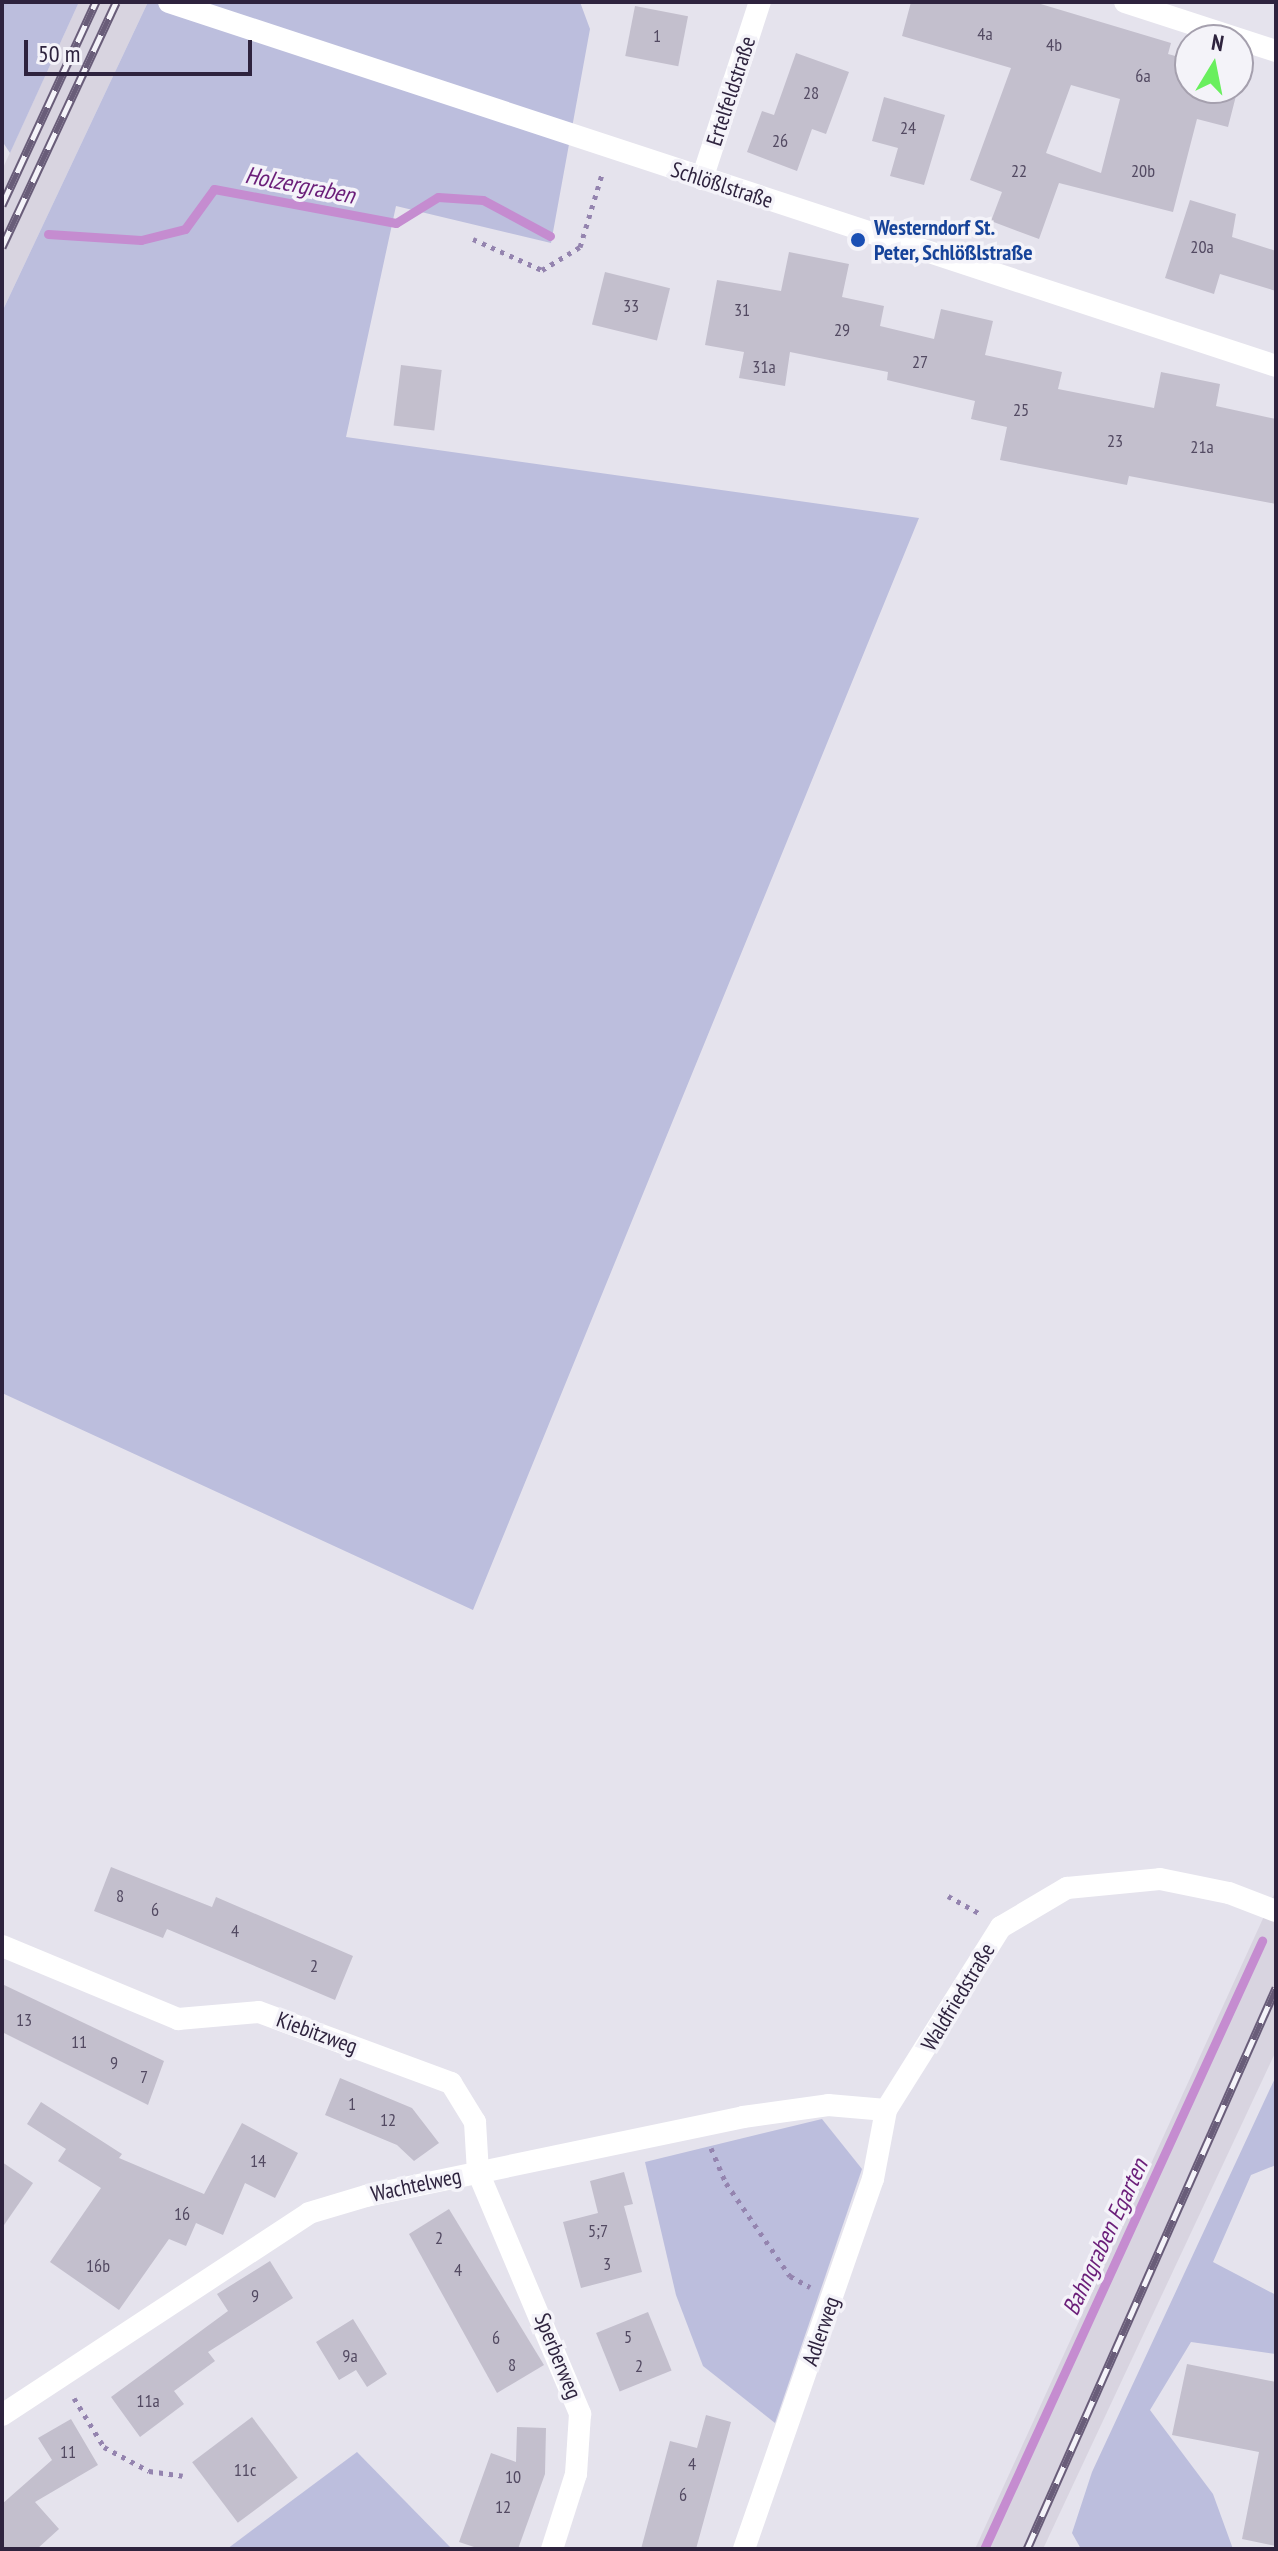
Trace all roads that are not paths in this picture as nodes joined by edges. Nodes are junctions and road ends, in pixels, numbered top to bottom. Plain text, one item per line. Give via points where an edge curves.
1 (169, 2) edge
2 (760, 2) edge
3 (1125, 2) edge
4 (1276, 51) edge
5 (702, 179) junction
6 (1276, 366) edge
7 (1276, 1911) edge
8 (2, 1946) edge
9 (886, 2110) junction
10 (478, 2172) junction
11 (2, 2415) edge
12 (552, 2549) edge
13 (744, 2549) edge

1 - 5 street, Schlößlstraße
2 - 5 street, Ertelfeldstraße
3 - 4 street
5 - 6 street, Schlößlstraße
7 - 9 street, Waldfriedstraße via 1229,1893 1160,1879 1067,1888 1001,1927
8 - 10 street, Kiebitzweg via 178,2019 259,2012 451,2083 475,2122
9 - 10 street, Wachtelweg via 828,2105
9 - 13 street, Adlerweg via 873,2179
10 - 11 street, Wachtelweg via 309,2213
10 - 12 street, Sperberweg via 580,2414 576,2474

